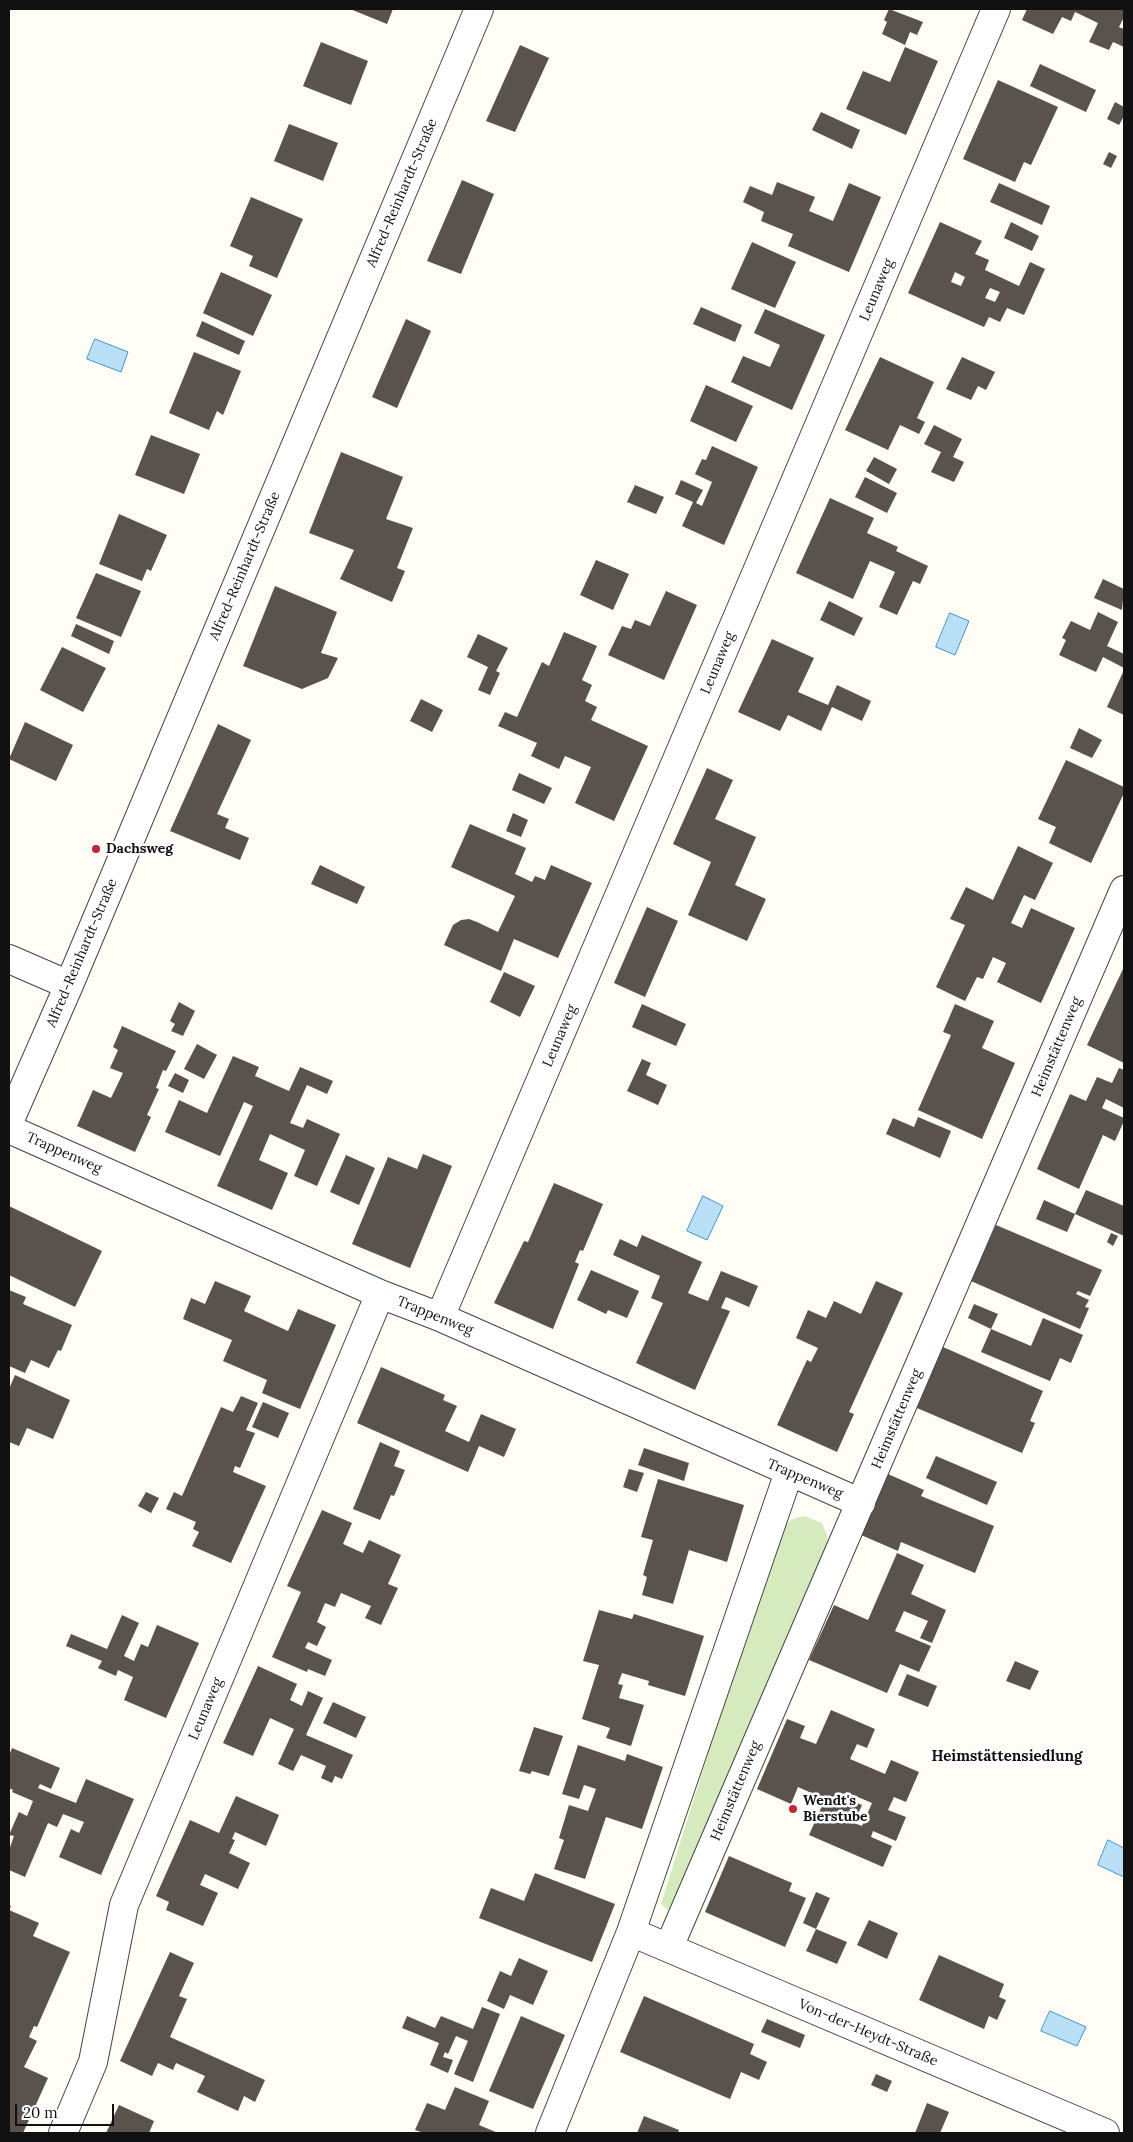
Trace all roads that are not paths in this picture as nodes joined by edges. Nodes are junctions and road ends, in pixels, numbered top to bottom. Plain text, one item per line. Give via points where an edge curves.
1 (479, 9) edge
2 (996, 9) edge
3 (1124, 890) edge
4 (9, 959) edge
5 (69, 985) junction
6 (9, 1122) edge
7 (9, 1129) edge
8 (380, 1294) junction
9 (440, 1317) junction
10 (789, 1472) junction
11 (861, 1503) junction
12 (631, 1932) junction
13 (669, 1947) junction
14 (63, 2133) edge
15 (550, 2133) edge
16 (1106, 2133) edge

1 - 5 street, Alfred-Reinhardt-Straße
2 - 9 street, Leunaweg
3 - 11 street, Heimstättenweg
4 - 5 street
5 - 6 street, Alfred-Reinhardt-Straße
7 - 8 street, Trappenweg
8 - 9 street, Trappenweg
8 - 14 street, Leunaweg via 124,1904 93,2062
9 - 10 street, Trappenweg
10 - 11 street, Trappenweg
10 - 12 street
11 - 13 street, Heimstättenweg
12 - 13 street, Von-der-Heydt-Straße
12 - 15 street
13 - 16 street, Von-der-Heydt-Straße

